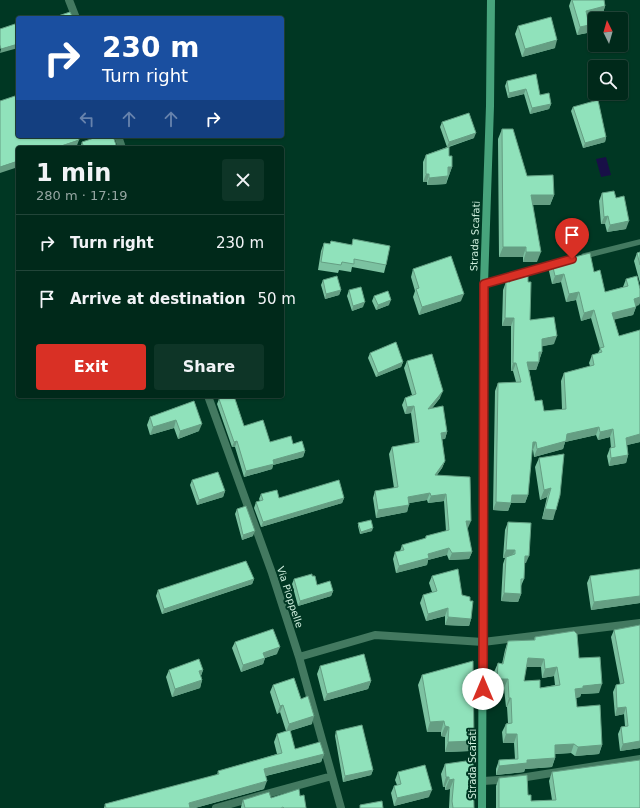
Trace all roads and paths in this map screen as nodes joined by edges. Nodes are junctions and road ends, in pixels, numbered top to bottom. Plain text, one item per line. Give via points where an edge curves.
1 (69, 0) edge
2 (491, 0) edge
3 (75, 16) edge
4 (640, 242) edge
5 (580, 257) edge
6 (565, 261) edge
7 (484, 284) junction
8 (209, 398) edge
9 (640, 622) edge
10 (483, 642) junction
11 (299, 657) junction
12 (640, 759) edge
13 (332, 776) junction
14 (482, 781) junction
15 (216, 808) edge
16 (341, 808) edge
17 (482, 808) edge

1 - 3 street
2 - 7 street, Strada Scafati
4 - 5 lane
6 - 7 lane
7 - 10 street, Strada Scafati
8 - 11 street, Via Pioppelle via 259,535
9 - 10 street
10 - 11 street via 375,635
10 - 14 street, Strada Scafati
11 - 13 street, Via Pioppelle
12 - 14 street via 514,779
13 - 15 street
13 - 16 street, Via Pioppelle
14 - 17 street, Strada Scafati

